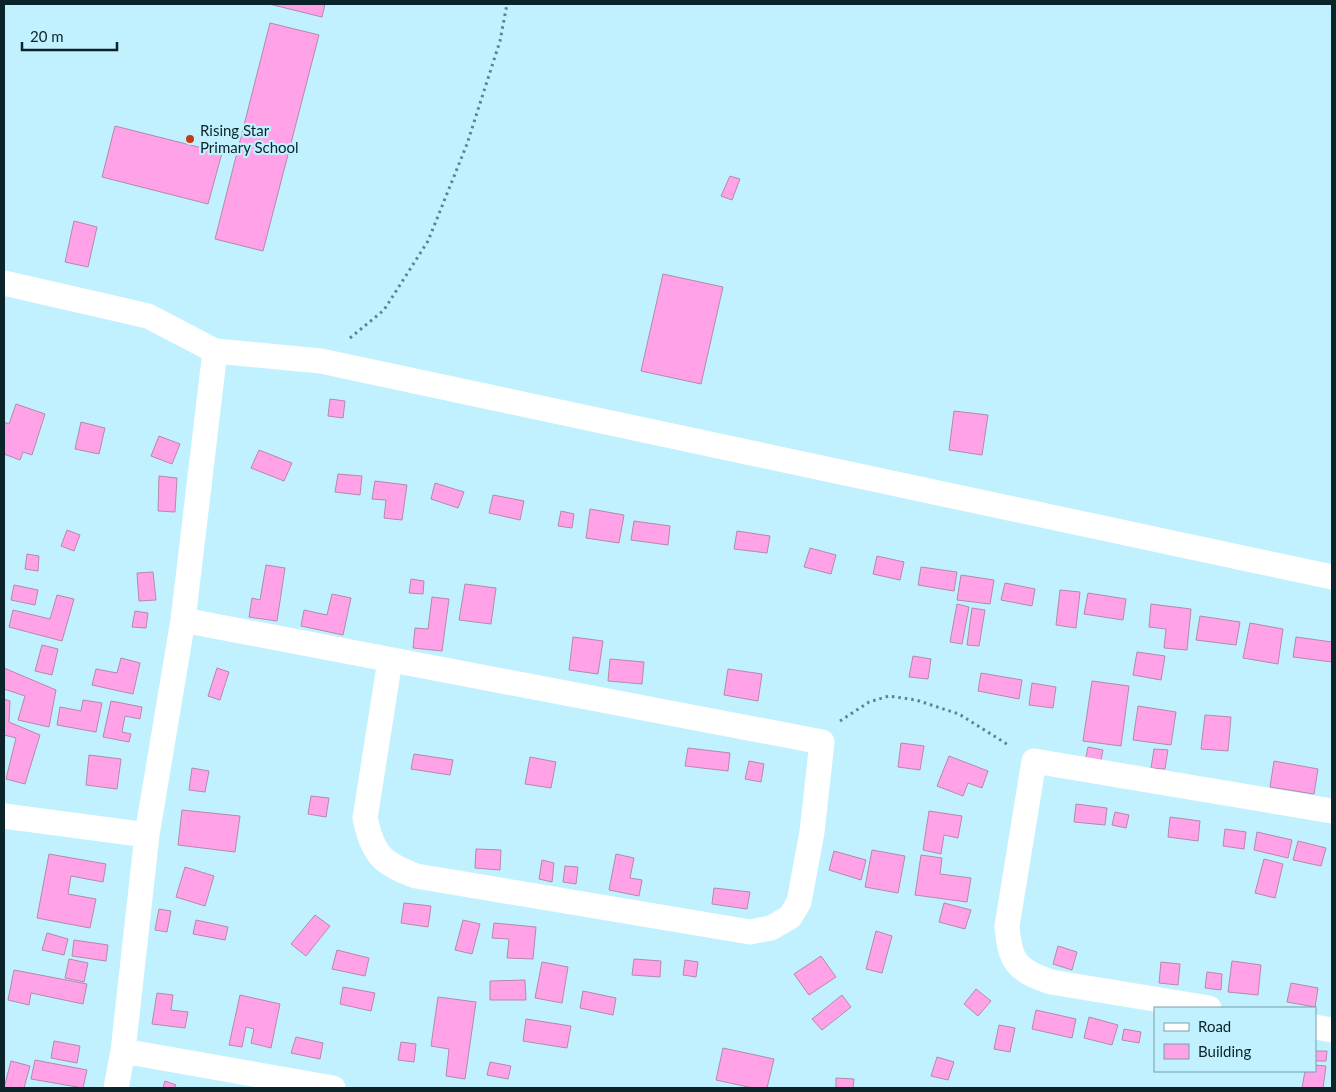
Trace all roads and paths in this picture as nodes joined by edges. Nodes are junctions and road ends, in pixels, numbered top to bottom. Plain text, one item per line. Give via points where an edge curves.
1 (507, 4) edge
2 (4, 283) edge
3 (215, 351) junction
4 (321, 361) junction
5 (1332, 577) edge
6 (183, 620) junction
7 (390, 660) junction
8 (822, 742) junction
9 (1034, 761) junction
10 (1332, 811) edge
11 (4, 816) edge
12 (148, 835) junction
13 (1203, 1007) edge
14 (1316, 1027) edge
15 (1332, 1030) edge
16 (122, 1051) junction
17 (116, 1088) edge
18 (328, 1088) edge

1 - 4 path via 500,41 467,144 428,241 384,310
2 - 3 street via 148,316
3 - 4 street
3 - 6 street
4 - 5 street
6 - 7 street
6 - 12 street
7 - 8 street
7 - 8 street via 365,818 370,839 380,857 395,869 416,876 750,932 771,928 790,917 799,902 812,832
8 - 9 path via 843,718 869,702 889,696 916,700 959,714
9 - 10 street
9 - 13 street via 1007,926 1015,962 1030,975 1050,982
11 - 12 street
12 - 16 street
14 - 15 street
16 - 17 street
16 - 18 street

